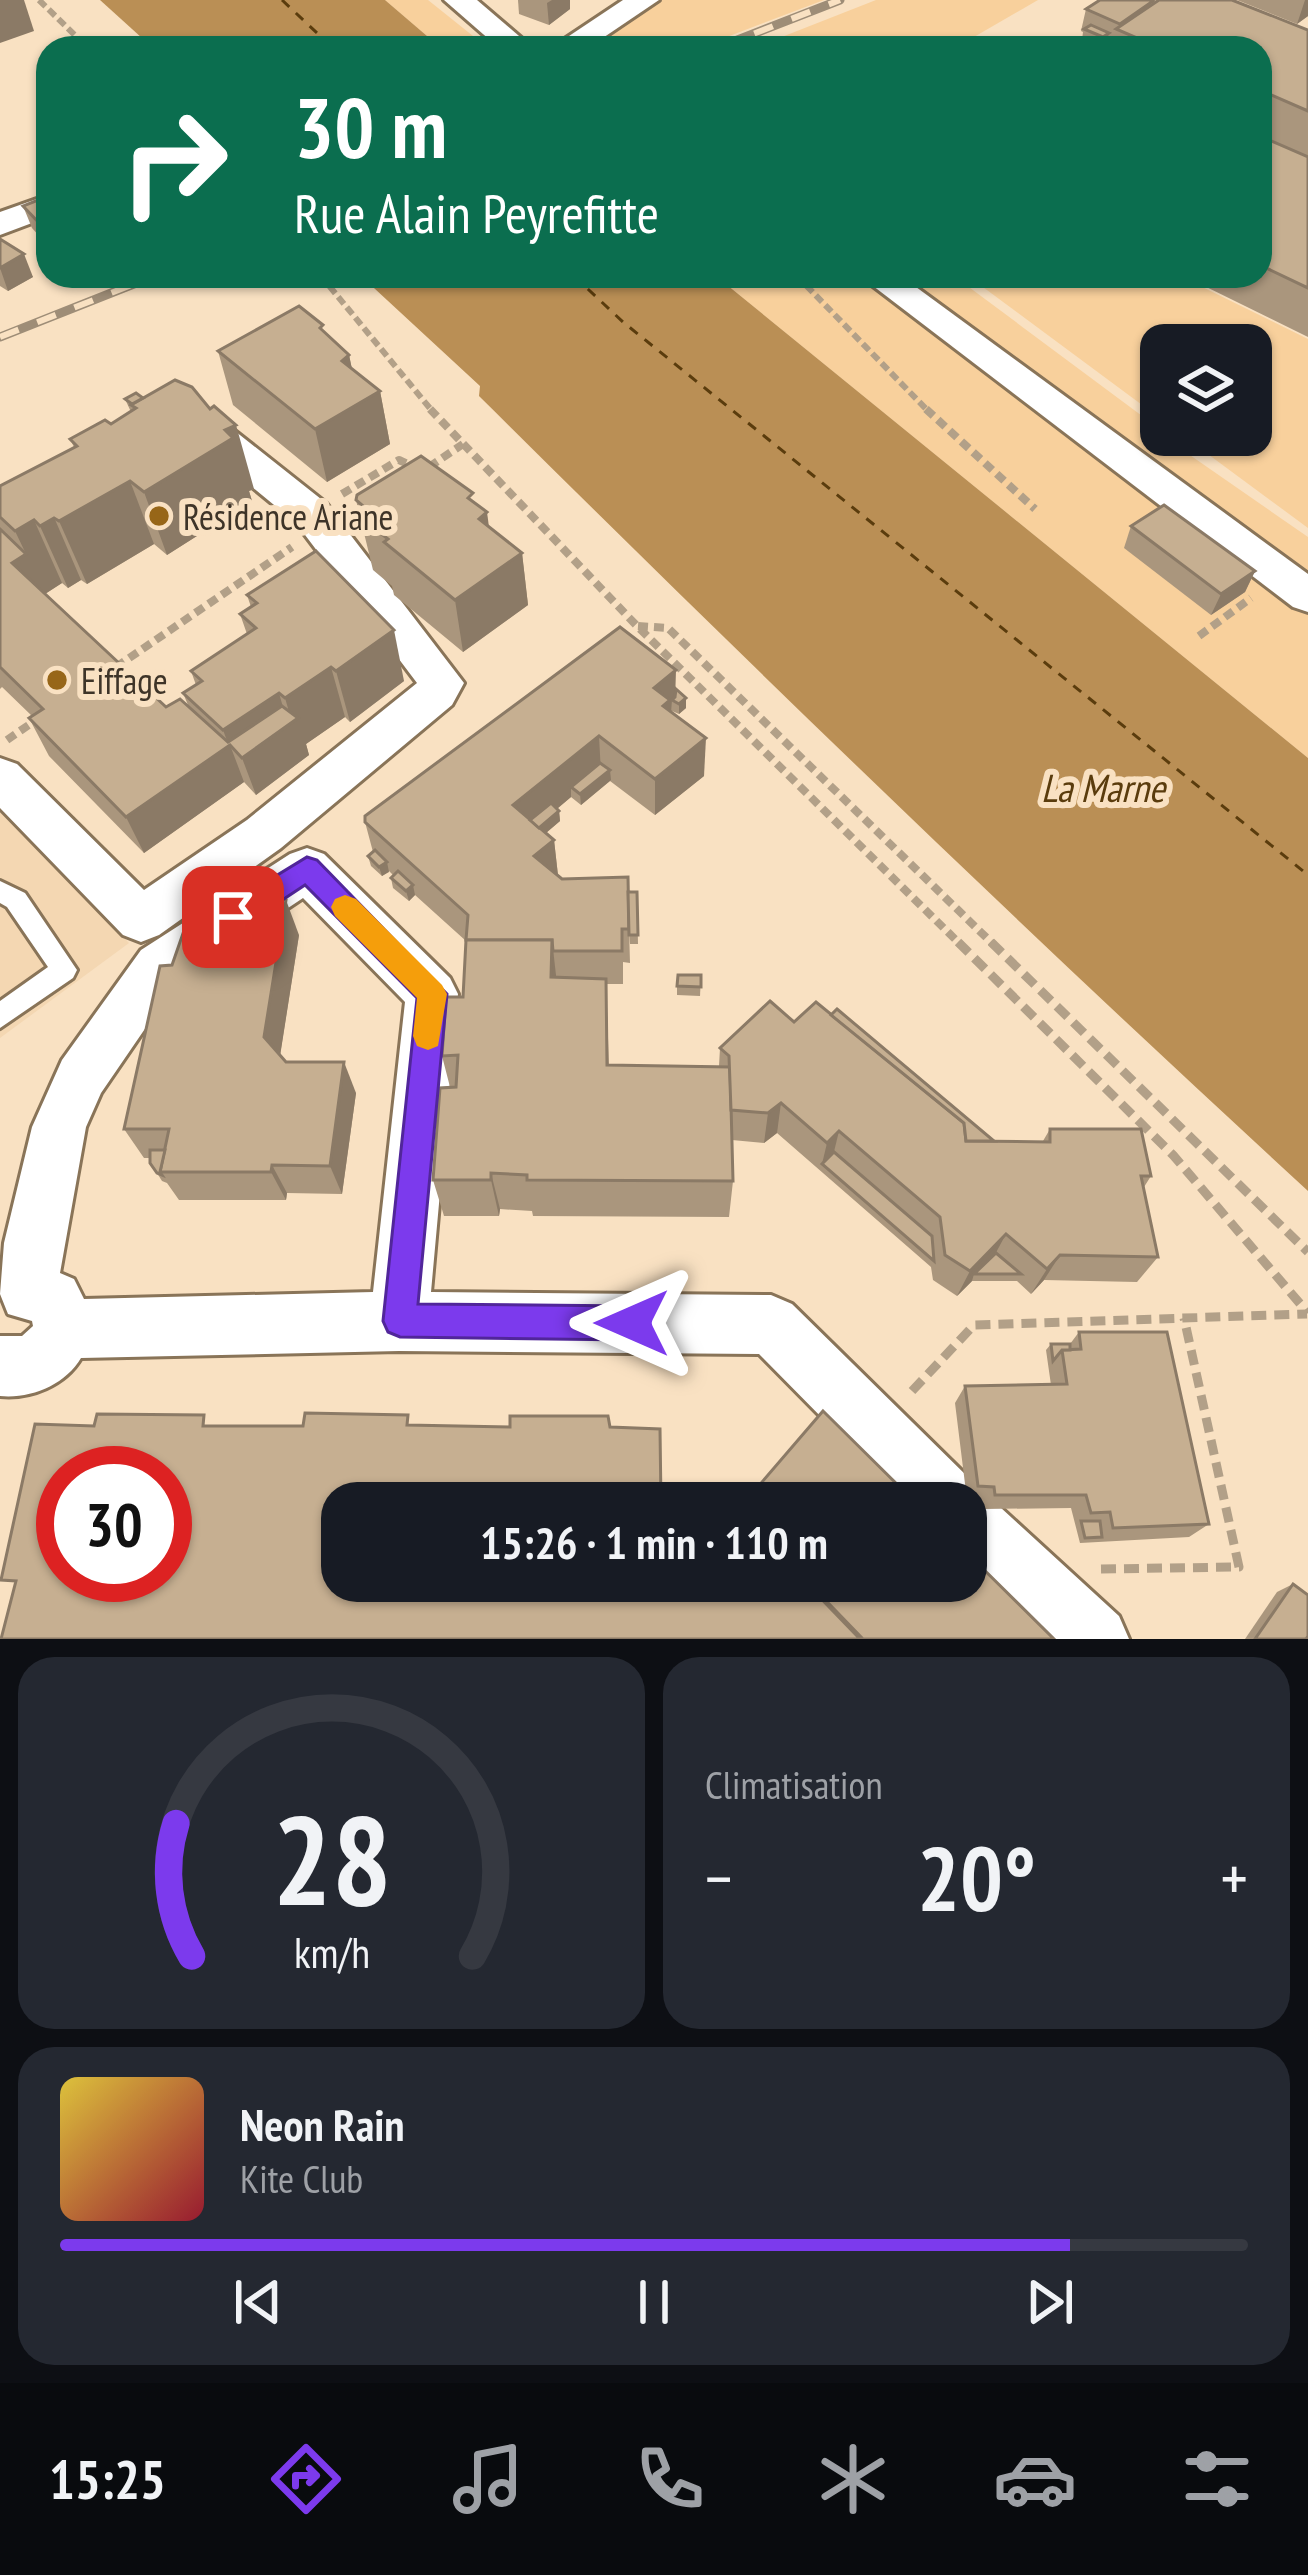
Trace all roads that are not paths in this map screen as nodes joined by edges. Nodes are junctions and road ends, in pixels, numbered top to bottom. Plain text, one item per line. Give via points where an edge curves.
1 (459, 0) edge
2 (644, 0) edge
3 (503, 36) edge
4 (586, 36) edge
5 (894, 288) edge
6 (163, 435) edge
7 (1308, 596) edge
8 (0, 777) edge
9 (0, 891) edge
10 (0, 1016) edge
11 (31, 1310) edge
12 (400, 1321) junction
13 (0, 1367) edge
14 (928, 1482) edge
15 (987, 1538) edge
16 (1082, 1626) edge

1 - 3 street
2 - 4 street
5 - 7 street
6 - 8 street via 183,423 202,425 317,519 442,683 264,834 141,920
9 - 10 lane via 16,900 64,970
11 - 12 street
11 - 12 street via 33,1243 58,1126 81,1077 159,966 307,868 432,994
11 - 13 street via 50,1354 13,1370
12 - 14 street via 771,1324
15 - 16 street

